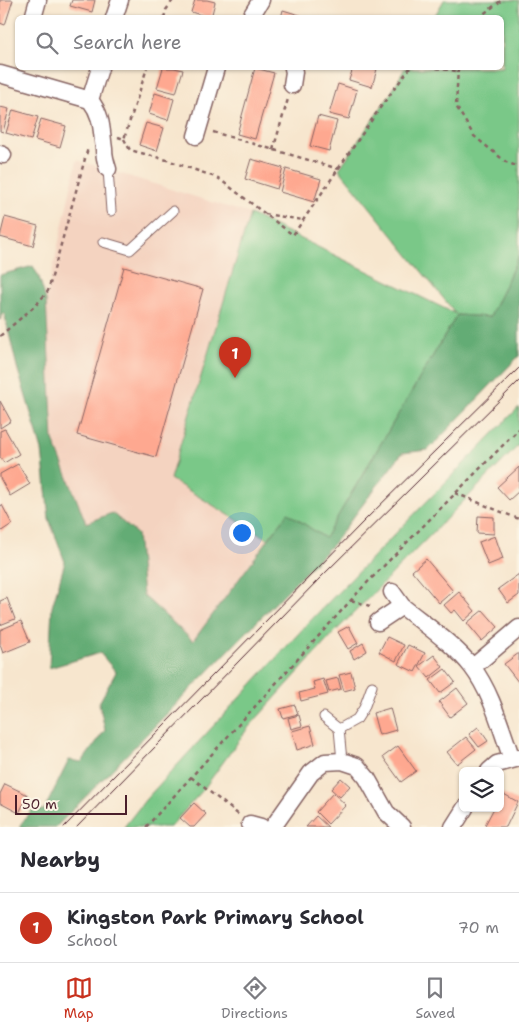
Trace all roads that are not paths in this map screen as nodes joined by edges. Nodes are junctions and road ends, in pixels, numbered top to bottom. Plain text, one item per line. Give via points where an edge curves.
1 (38, 0) edge
2 (120, 0) edge
3 (261, 0) edge
4 (34, 15) edge
5 (115, 15) edge
6 (252, 15) edge
7 (99, 70) edge
8 (215, 70) edge
9 (294, 70) edge
10 (11, 73) edge
11 (292, 85) road end
12 (90, 100) junction
13 (197, 131) road end
14 (108, 169) joint
15 (110, 211) dead end
16 (174, 211) dead end
17 (103, 242) dead end
18 (392, 592) dead end
19 (402, 606) junction
20 (378, 622) dead end
21 (519, 628) edge
22 (473, 667) junction
23 (372, 686) dead end
24 (324, 717) dead end
25 (339, 729) junction
26 (516, 759) edge
27 (342, 761) junction
28 (494, 767) edge
29 (462, 812) edge
30 (273, 827) edge
31 (402, 827) edge
32 (453, 827) edge

1 - 4 street
2 - 5 street
3 - 6 street
7 - 12 street
8 - 13 street
9 - 11 street
10 - 12 street
12 - 14 street via 97,109
14 - 15 lane
16 - 17 lane via 130,250
18 - 19 street
19 - 20 street
19 - 22 street
21 - 22 street
22 - 26 street
23 - 25 lane via 357,719
24 - 25 lane
25 - 27 lane
26 - 28 street
27 - 30 street via 325,762 311,773
27 - 31 street via 357,766 386,812
29 - 32 street

